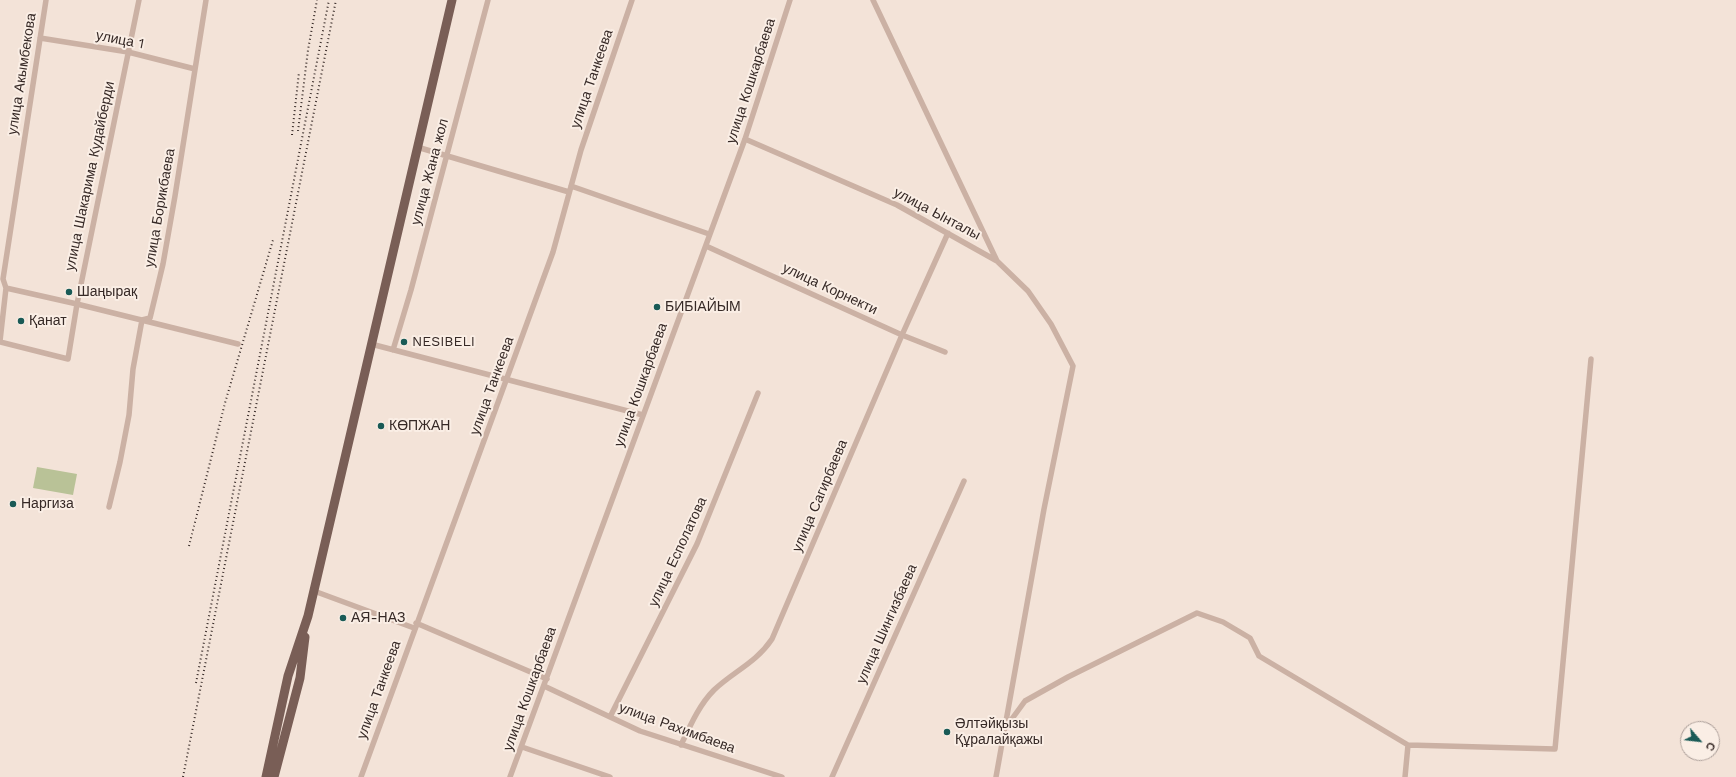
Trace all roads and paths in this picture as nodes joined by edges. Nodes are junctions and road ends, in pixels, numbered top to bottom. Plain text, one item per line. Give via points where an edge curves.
1 (46, 0) edge
2 (140, 0) edge
3 (206, 0) edge
4 (452, 0) edge
5 (488, 0) edge
6 (632, 0) edge
7 (790, 0) edge
8 (873, 0) edge
9 (40, 38) junction
10 (128, 52) junction
11 (195, 69) junction
12 (745, 139) junction
13 (417, 147) junction
14 (446, 156) junction
15 (570, 189) junction
16 (948, 233) junction
17 (709, 234) junction
18 (706, 246) junction
19 (997, 261) junction
20 (2, 278) edge
21 (6, 288) junction
22 (76, 304) junction
23 (142, 320) junction
24 (902, 335) junction
25 (0, 341) edge
26 (238, 344) dead end
27 (371, 344) junction
28 (393, 350) junction
29 (945, 352) dead end
30 (1591, 359) dead end
31 (508, 380) junction
32 (758, 393) dead end
33 (643, 415) junction
34 (964, 480) dead end
35 (109, 507) dead end
36 (314, 591) junction
37 (308, 616) junction
38 (415, 626) junction
39 (288, 676) junction
40 (300, 678) junction
41 (547, 679) junction
42 (544, 686) junction
43 (610, 717) junction
44 (1006, 727) junction
45 (681, 745) junction
46 (1408, 745) junction
47 (522, 747) junction
48 (266, 777) edge
49 (274, 777) edge
50 (361, 777) edge
51 (510, 777) edge
52 (610, 777) edge
53 (782, 777) edge
54 (832, 777) edge
55 (996, 777) edge
56 (1405, 777) edge

1 - 9 street, улица Акымбекова
2 - 10 street, улица Шакарима Кудайберди
3 - 11 street, улица Борикбаева
4 - 13 main road
5 - 14 street, улица Жана жол
6 - 15 street, улица Танкеева
7 - 12 street, улица Кошкарбаева
8 - 19 street
9 - 10 street, улица 1
9 - 20 street, улица Акымбекова
10 - 11 street, улица 1
10 - 22 street, улица Шакарима Кудайберди
11 - 23 street, улица Борикбаева via 163,264 150,318
12 - 16 street, улица Ынталы via 897,205
12 - 17 street, улица Кошкарбаева
13 - 14 street
13 - 27 main road
14 - 15 street
14 - 28 street, улица Жана жол
15 - 17 street
15 - 31 street, улица Танкеева via 553,252
16 - 19 street, улица Ынталы
16 - 24 street, улица Сагирбаева
17 - 18 street, улица Кошкарбаева
18 - 24 street, улица Корнекти
18 - 33 street, улица Кошкарбаева
19 - 44 street, улица Ынталы via 1028,291 1051,324 1073,366 1044,509
20 - 21 street, улица Акымбекова
21 - 22 street
21 - 25 street, улица Акымбекова
22 - 23 street
22 - 25 street, улица Шакарима Кудайберди via 68,359
23 - 26 street
23 - 35 street, улица Борикбаева via 124,439
24 - 29 street, улица Корнекти
24 - 45 street, улица Сагирбаева via 772,639 764,652 715,690 694,718
27 - 28 street
27 - 36 main road
28 - 31 street
30 - 46 street via 1555,749
31 - 33 street
31 - 38 street, улица Танкеева
32 - 43 street, улица Есполатова via 698,544
33 - 41 street, улица Кошкарбаева
34 - 54 street, улица Шингизбаева
36 - 37 main road
36 - 38 street
37 - 39 main road
37 - 40 main road
38 - 41 street
38 - 50 street, улица Танкеева
39 - 40 main road via 293,673
39 - 48 main road
40 - 49 main road
41 - 42 street, улица Кошкарбаева
42 - 43 street, улица Рахимбаева
42 - 47 street, улица Кошкарбаева
43 - 45 street, улица Рахимбаева via 640,731
44 - 46 street via 1025,701 1197,613 1223,622 1250,638 1259,656
44 - 55 street
45 - 53 street, улица Рахимбаева
46 - 56 street
47 - 51 street, улица Кошкарбаева
47 - 52 street

